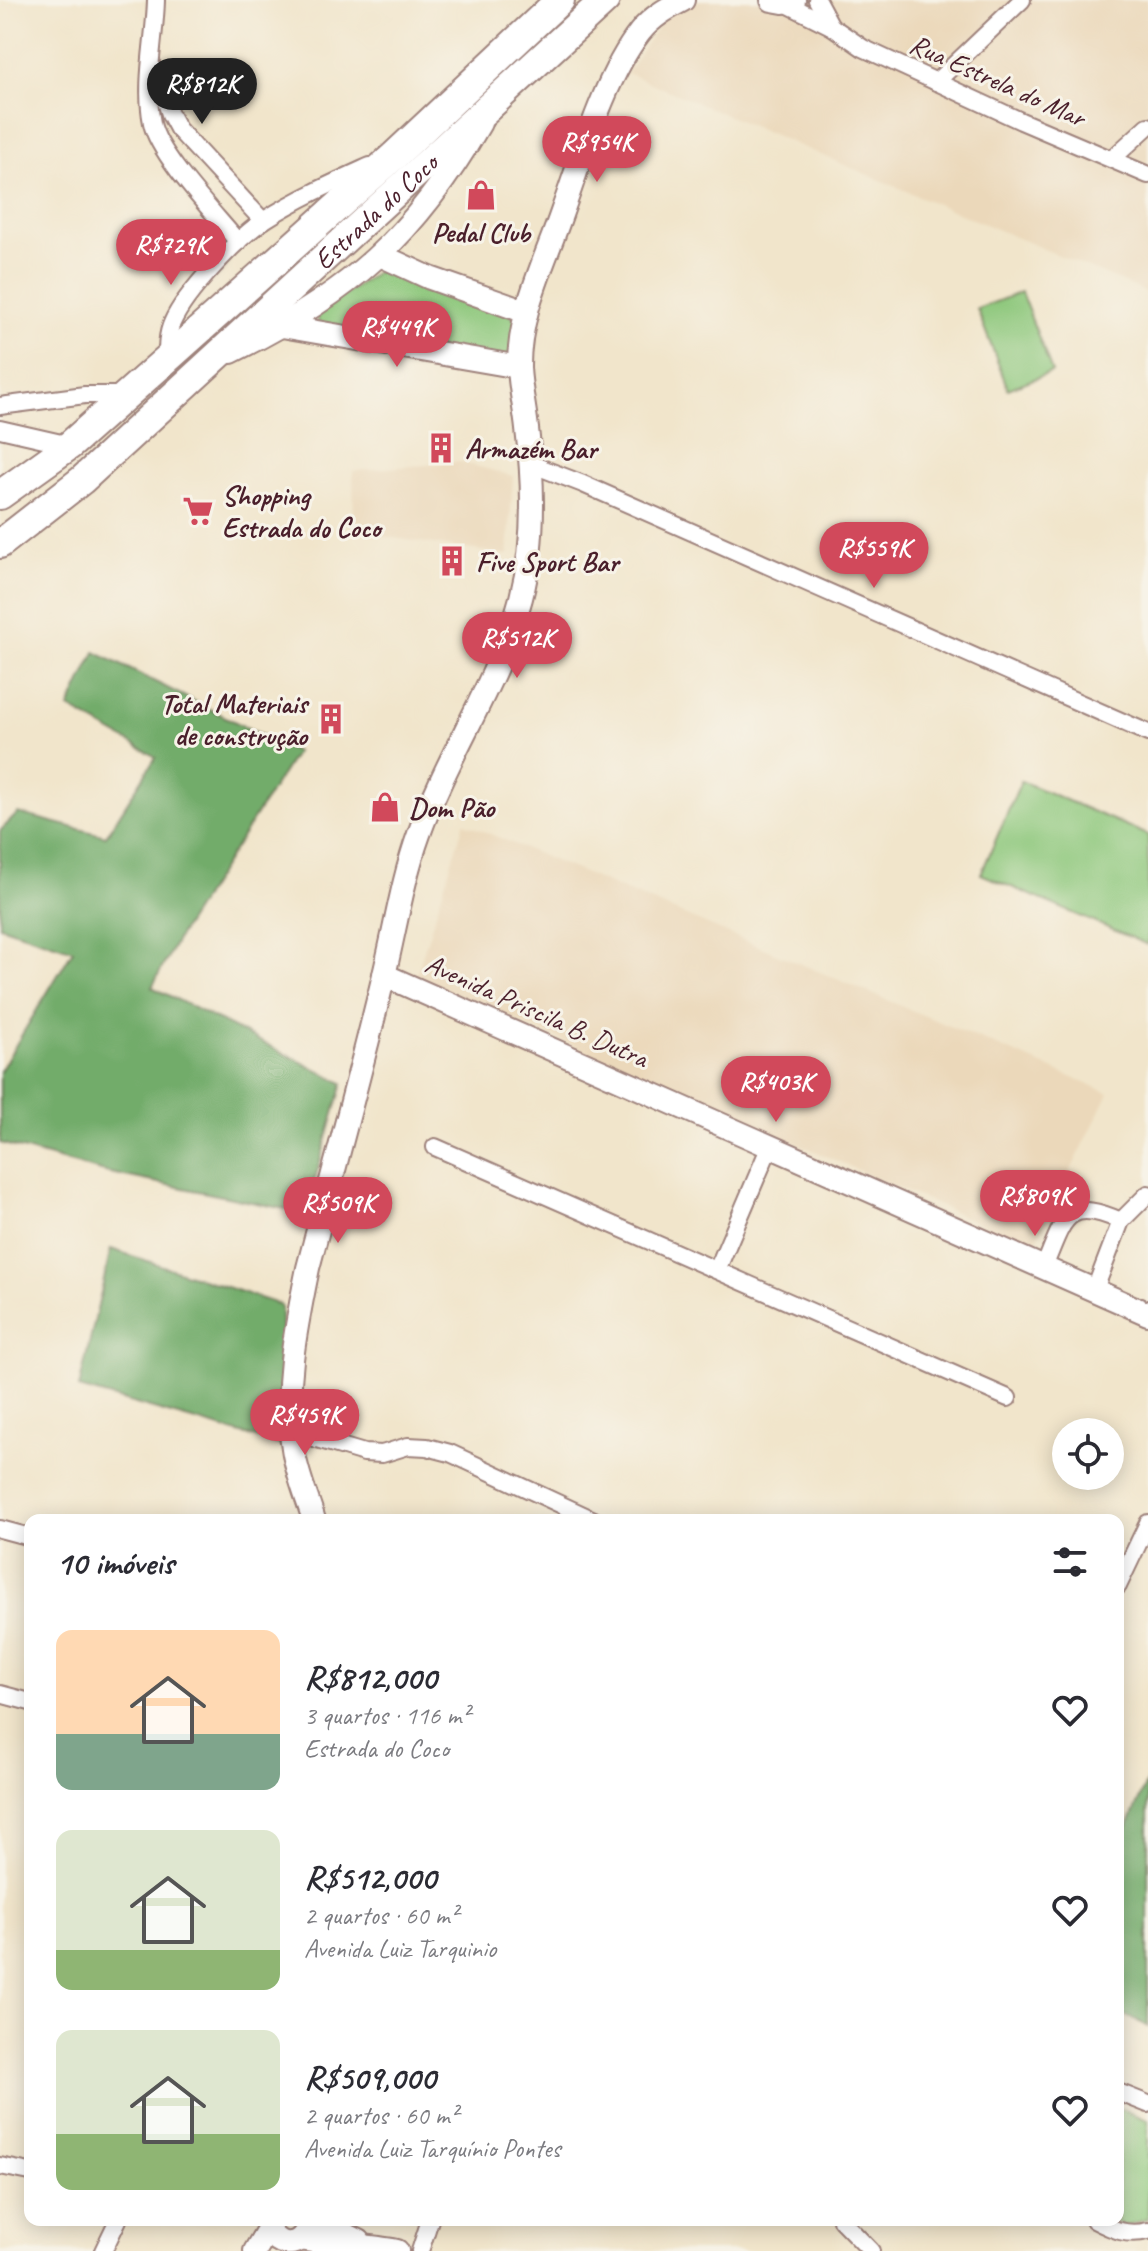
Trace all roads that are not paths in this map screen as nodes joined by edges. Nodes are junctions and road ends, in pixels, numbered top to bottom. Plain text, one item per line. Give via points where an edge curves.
1 (156, 0) edge
2 (560, 0) edge
3 (605, 0) edge
4 (683, 0) edge
5 (817, 0) edge
6 (1022, 0) edge
7 (783, 1) edge
8 (831, 26) junction
9 (152, 60) junction
10 (936, 82) junction
11 (489, 107) junction
12 (170, 114) junction
13 (152, 125) junction
14 (1148, 126) edge
15 (394, 156) junction
16 (1112, 159) junction
17 (1148, 175) edge
18 (242, 198) junction
19 (221, 221) junction
20 (263, 221) junction
21 (238, 242) junction
22 (380, 255) junction
23 (526, 312) junction
24 (282, 326) junction
25 (167, 359) junction
26 (208, 363) junction
27 (519, 367) junction
28 (126, 395) junction
29 (0, 406) edge
30 (0, 429) edge
31 (70, 445) junction
32 (531, 464) junction
33 (0, 495) edge
34 (0, 544) edge
35 (1148, 733) edge
36 (384, 975) junction
37 (770, 1146) junction
38 (435, 1147) dead end
39 (1148, 1194) edge
40 (1121, 1221) junction
41 (1044, 1267) junction
42 (717, 1270) junction
43 (1095, 1289) junction
44 (1148, 1314) edge
45 (1008, 1398) dead end
46 (290, 1431) junction
47 (312, 1514) edge
48 (578, 1514) edge
49 (1148, 1523) edge
50 (0, 1529) edge
51 (24, 1535) edge
52 (1124, 1573) edge
53 (0, 1694) edge
54 (24, 1700) edge
55 (1124, 2094) edge
56 (1148, 2104) edge
57 (0, 2166) edge
58 (24, 2171) edge
59 (115, 2226) edge
60 (264, 2226) edge
61 (268, 2226) edge
62 (328, 2226) edge
63 (428, 2226) edge
64 (847, 2226) edge
65 (1106, 2226) edge
66 (1148, 2231) edge
67 (297, 2238) edge
68 (368, 2245) junction
69 (103, 2251) edge
70 (255, 2251) edge
71 (397, 2251) edge
72 (420, 2251) edge
73 (871, 2251) edge

1 - 9 street
2 - 15 highway, Estrada do Coco
3 - 11 highway, Estrada do Coco
4 - 23 street via 657,14 639,33 618,70 598,111
5 - 8 street, Rua Estrela do Mar
6 - 10 street
7 - 8 street, Rua Estrela do Mar
8 - 10 street, Rua Estrela do Mar via 863,48
9 - 12 street
9 - 13 street
10 - 16 street, Rua Estrela do Mar
11 - 22 street via 425,208
11 - 26 highway, Estrada do Coco
12 - 13 street via 164,123
12 - 18 street via 185,138
13 - 19 street via 159,145
14 - 16 street
15 - 20 street
15 - 25 highway, Estrada do Coco
16 - 17 street, Rua Estrela do Mar
18 - 19 street via 229,206
18 - 20 street
19 - 21 street
20 - 21 street
21 - 25 street via 179,310 171,325
22 - 23 street
22 - 24 street
23 - 27 street
24 - 26 street
24 - 27 street
25 - 28 highway, Estrada do Coco
26 - 34 highway, Estrada do Coco via 82,480
27 - 32 street
28 - 29 street
28 - 31 highway, Estrada do Coco
30 - 31 street
31 - 33 highway, Estrada do Coco
32 - 35 street
32 - 36 street via 522,594 504,654 419,834
36 - 37 street, Avenida Priscila B. Dutra
36 - 46 street via 308,1268 291,1359
37 - 41 street, Avenida Priscila B. Dutra
37 - 42 street
38 - 42 street
39 - 40 street
40 - 41 street via 1098,1211 1074,1212
40 - 43 street
41 - 43 street, Avenida Priscila B. Dutra
42 - 45 street
43 - 44 street, Avenida Priscila B. Dutra
46 - 47 street
46 - 48 street via 364,1453 408,1446 450,1453
49 - 52 street
50 - 51 street
53 - 54 street
55 - 56 street
57 - 58 street
59 - 69 street
60 - 70 street
61 - 67 street via 282,2243
62 - 68 street
63 - 72 street
64 - 73 street
65 - 66 street via 1130,2234
67 - 68 street
68 - 71 street

